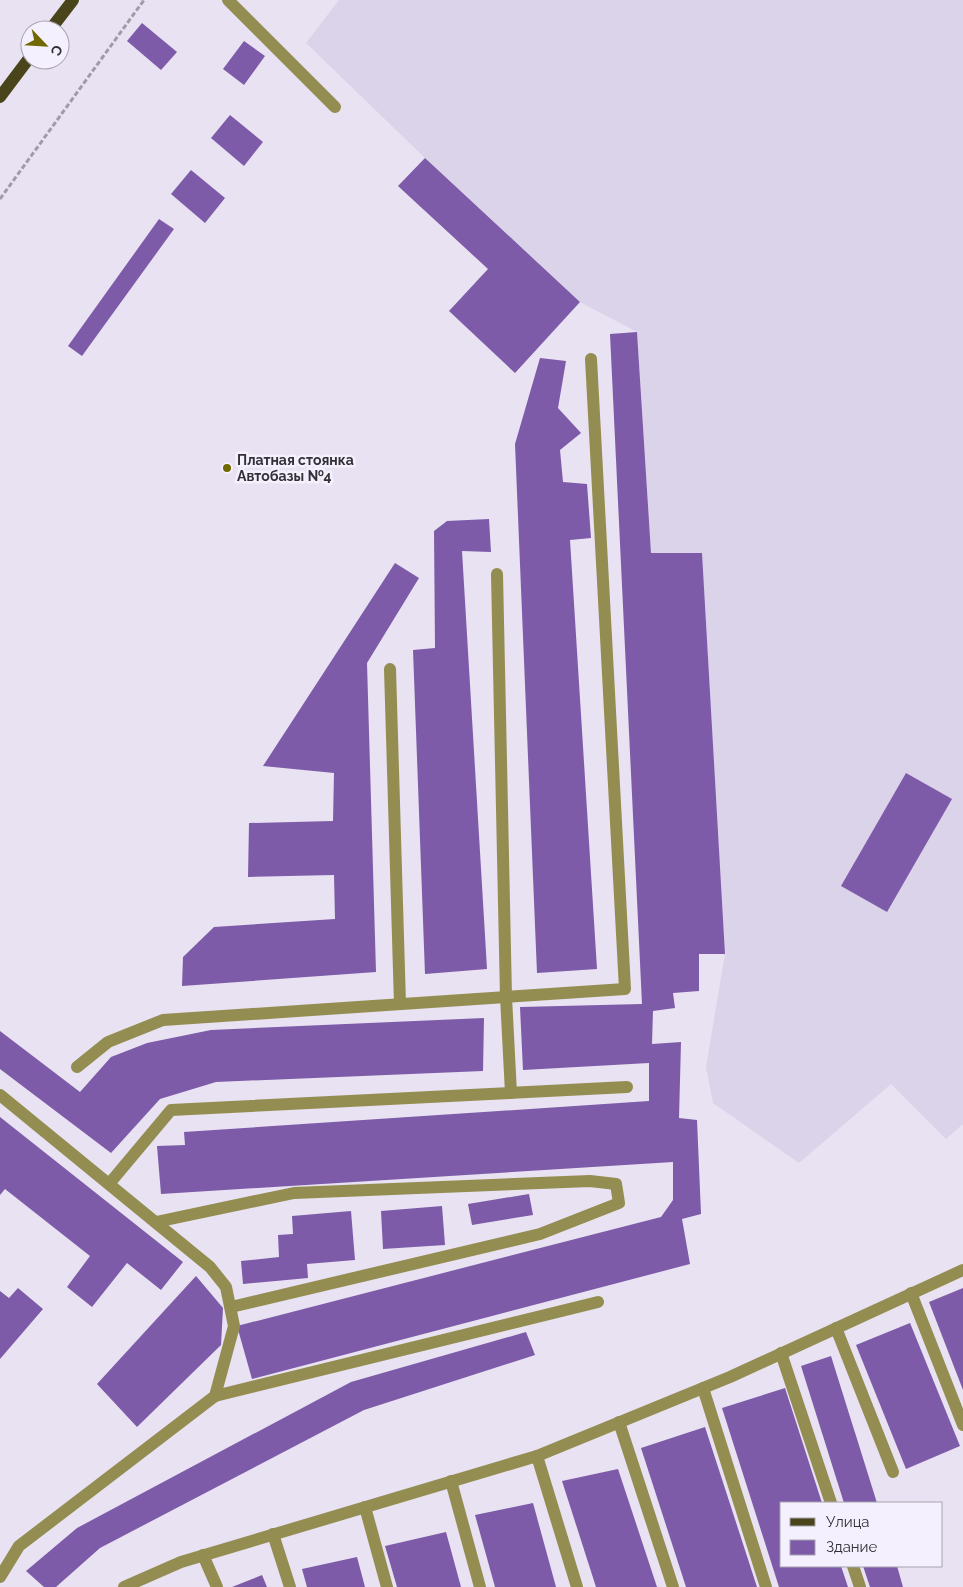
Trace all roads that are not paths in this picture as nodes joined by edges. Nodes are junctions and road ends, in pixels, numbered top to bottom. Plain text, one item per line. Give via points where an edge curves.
1 (73, 0) edge
2 (228, 0) edge
3 (58, 20) edge
4 (20, 70) edge
5 (0, 97) edge
6 (335, 107) dead end
7 (591, 359) dead end
8 (497, 574) dead end
9 (390, 669) dead end
10 (506, 997) junction
11 (400, 1004) junction
12 (76, 1067) dead end
13 (627, 1087) dead end
14 (511, 1093) junction
15 (0, 1095) edge
16 (109, 1184) junction
17 (156, 1222) junction
18 (963, 1270) edge
19 (911, 1293) junction
20 (598, 1302) dead end
21 (231, 1307) junction
22 (836, 1328) junction
23 (781, 1353) junction
24 (703, 1388) junction
25 (215, 1396) junction
26 (619, 1422) junction
27 (963, 1425) edge
28 (537, 1456) junction
29 (893, 1472) dead end
30 (451, 1481) junction
31 (832, 1502) edge
32 (365, 1507) junction
33 (273, 1534) junction
34 (203, 1555) junction
35 (852, 1567) edge
36 (0, 1577) edge
37 (124, 1587) edge
38 (217, 1587) edge
39 (290, 1587) edge
40 (387, 1587) edge
41 (480, 1587) edge
42 (577, 1587) edge
43 (673, 1587) edge
44 (766, 1587) edge
45 (860, 1587) edge

1 - 3 main road
2 - 6 lane
4 - 5 main road
7 - 10 lane via 625,989
8 - 10 lane
9 - 11 lane
10 - 11 lane
10 - 14 lane
11 - 12 lane via 163,1020 108,1042
13 - 14 lane
14 - 16 lane via 172,1110
15 - 16 lane
16 - 17 lane
17 - 21 lane via 210,1267 226,1287
17 - 21 lane via 294,1193 590,1181 616,1184 619,1203 540,1234
18 - 19 lane
19 - 22 lane
19 - 27 lane
20 - 25 lane
21 - 25 lane via 234,1326
22 - 23 lane
22 - 29 lane
23 - 24 lane
23 - 31 lane
24 - 26 lane
24 - 44 lane
25 - 36 lane via 19,1546
26 - 28 lane
26 - 43 lane
28 - 30 lane
28 - 42 lane
30 - 32 lane
30 - 41 lane
32 - 33 lane
32 - 40 lane
33 - 34 lane
33 - 39 lane
34 - 37 lane
34 - 38 lane
35 - 45 lane

